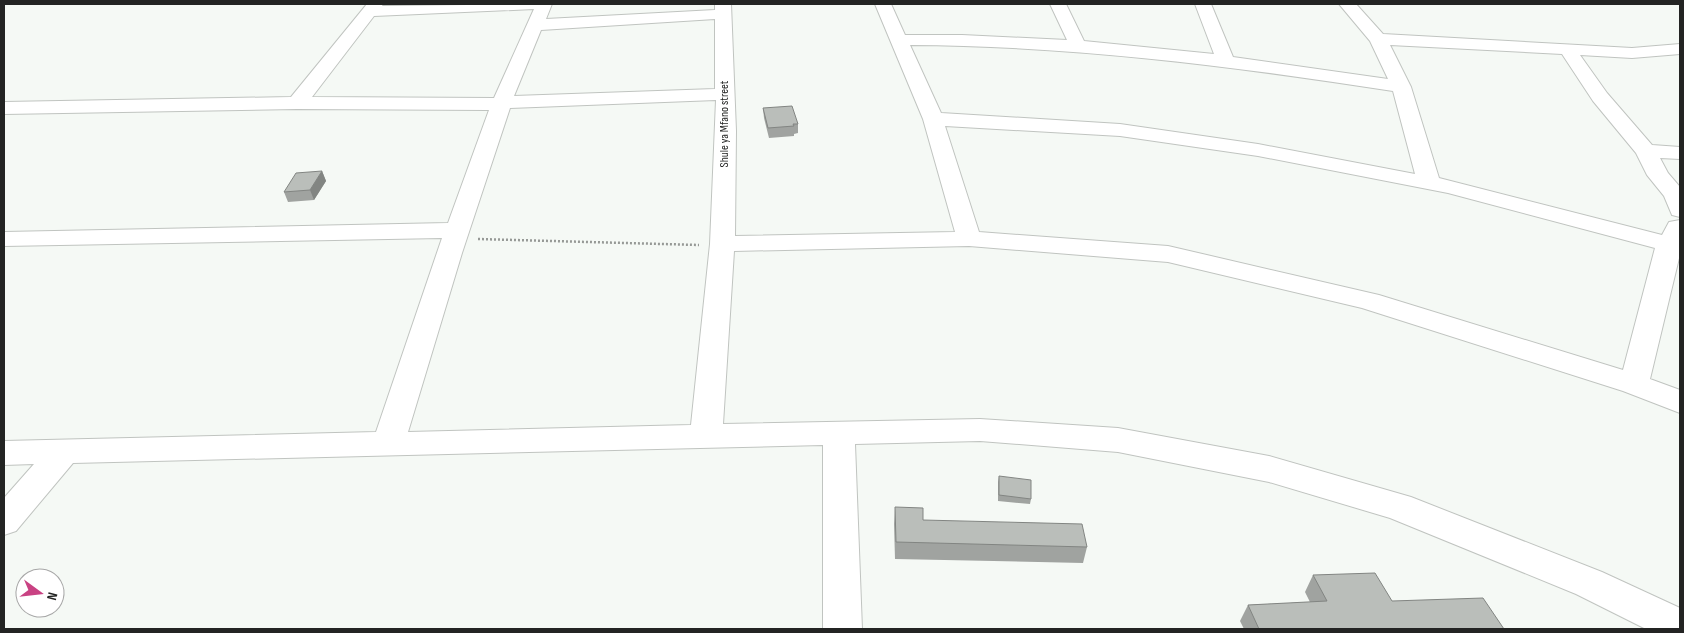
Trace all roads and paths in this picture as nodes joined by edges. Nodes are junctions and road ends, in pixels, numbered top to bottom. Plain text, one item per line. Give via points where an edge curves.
1 (883, 4) edge
2 (1058, 4) edge
3 (1203, 4) edge
4 (1347, 4) edge
5 (372, 7) edge
6 (723, 9) edge
7 (541, 11) edge
8 (1378, 39) junction
9 (899, 40) junction
10 (1078, 46) junction
11 (1567, 49) junction
12 (1680, 49) edge
13 (1226, 62) junction
14 (1401, 87) junction
15 (725, 94) junction
16 (297, 103) junction
17 (502, 103) junction
18 (4, 108) edge
19 (932, 119) junction
20 (1646, 151) junction
21 (1680, 153) edge
22 (1429, 183) junction
23 (1680, 210) edge
24 (1680, 218) edge
25 (458, 230) junction
26 (4, 239) edge
27 (969, 239) junction
28 (722, 244) junction
29 (1675, 245) edge
30 (1634, 384) junction
31 (1680, 402) edge
32 (839, 433) junction
33 (706, 436) junction
34 (388, 444) junction
35 (64, 452) junction
36 (4, 453) edge
37 (4, 520) edge
38 (1680, 627) edge
39 (843, 629) edge

1 - 9 street
2 - 10 street
3 - 13 street
4 - 8 street
5 - 7 street
5 - 16 street
6 - 7 street
6 - 15 street, Shule ya Mfano street
7 - 17 street
8 - 11 street
8 - 14 street
9 - 10 street
9 - 19 street
10 - 13 street
11 - 12 street via 1632,53
11 - 20 street via 1600,97
13 - 14 street
14 - 22 street
15 - 17 street
15 - 28 street, Shule ya Mfano street
16 - 17 street
16 - 18 street
17 - 25 street
19 - 22 street via 1120,130 1258,150
19 - 27 street
20 - 21 street
20 - 23 street via 1658,175 1675,195
22 - 29 street
24 - 29 street
25 - 26 street
25 - 28 path via 479,240
25 - 34 street
27 - 28 street
27 - 30 street via 1168,254 1369,301
28 - 33 street, Shule ya Mfano street
29 - 30 street
30 - 31 street
32 - 33 street
32 - 38 street via 980,430 1118,440 1269,469 1399,507 1588,584
32 - 39 street
33 - 34 street
34 - 35 street
35 - 36 street
35 - 37 street

